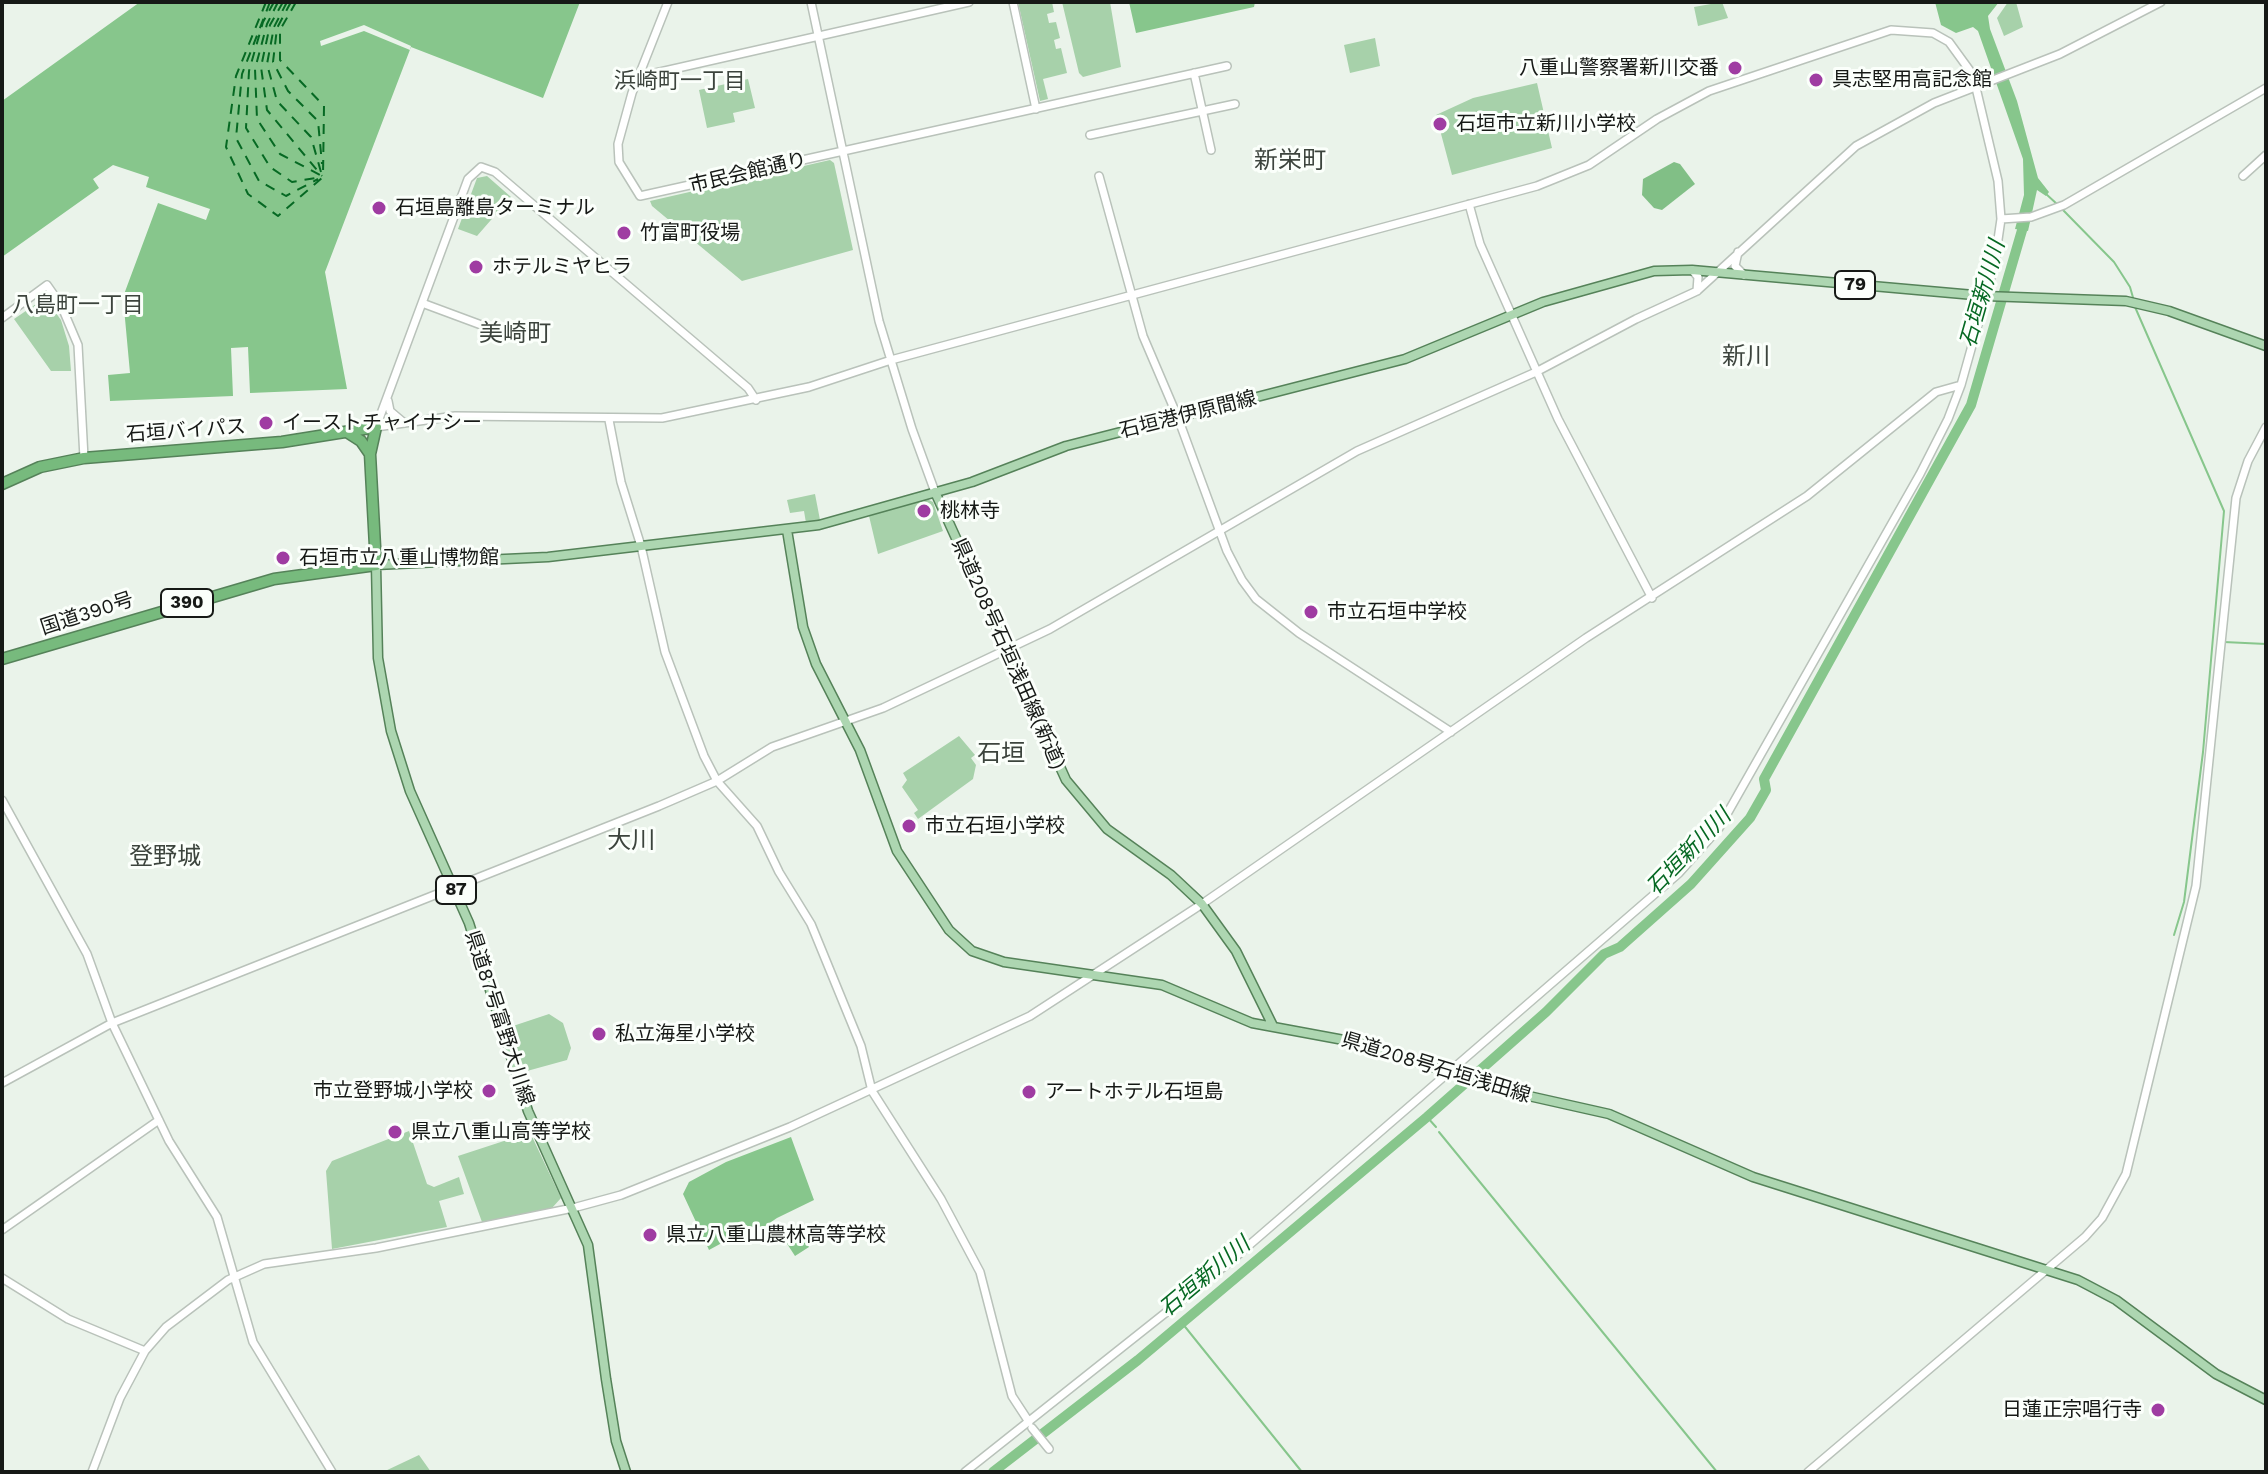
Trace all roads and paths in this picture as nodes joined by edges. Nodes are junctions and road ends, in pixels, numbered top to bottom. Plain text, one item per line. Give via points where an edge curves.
1 (668, 2) edge
2 (811, 2) edge
3 (969, 2) edge
4 (1013, 2) edge
5 (2161, 2) edge
6 (818, 36) junction
7 (1227, 66) dead end
8 (1194, 73) junction
9 (638, 77) junction
10 (1977, 84) junction
11 (2266, 88) edge
12 (1235, 104) dead end
13 (1036, 109) junction
14 (1203, 111) junction
15 (1090, 135) dead end
16 (1211, 150) dead end
17 (845, 151) junction
18 (2266, 155) edge
19 (1099, 176) dead end
20 (2243, 176) dead end
21 (1469, 204) junction
22 (2005, 219) junction
23 (1738, 250) junction
24 (1692, 270) junction
25 (1715, 274) junction
26 (1746, 277) junction
27 (1697, 291) junction
28 (1131, 295) junction
29 (1990, 296) junction
30 (422, 303) junction
31 (1511, 314) junction
32 (2, 318) edge
33 (519, 339) dead end
34 (2266, 346) edge
35 (891, 360) junction
36 (1536, 372) junction
37 (1961, 385) junction
38 (388, 394) junction
39 (756, 400) junction
40 (1178, 418) junction
41 (609, 420) junction
42 (403, 422) junction
43 (376, 427) junction
44 (2266, 427) edge
45 (347, 432) junction
46 (370, 454) junction
47 (84, 458) junction
48 (2, 484) edge
49 (935, 492) junction
50 (787, 530) junction
51 (1220, 533) junction
52 (641, 546) junction
53 (376, 565) junction
54 (1652, 598) junction
55 (1005, 650) junction
56 (2, 659) edge
57 (846, 720) junction
58 (1451, 732) junction
59 (717, 781) junction
60 (2, 800) edge
61 (454, 886) junction
62 (1202, 904) junction
63 (1098, 974) junction
64 (112, 1023) junction
65 (1273, 1026) junction
66 (1450, 1073) junction
67 (2, 1083) edge
68 (872, 1091) junction
69 (159, 1120) junction
70 (573, 1208) junction
71 (2, 1230) edge
72 (2049, 1269) junction
73 (2, 1278) edge
74 (232, 1278) junction
75 (145, 1351) junction
76 (2266, 1400) edge
77 (1031, 1425) junction
78 (1049, 1449) dead end
79 (92, 1472) edge
80 (332, 1472) edge
81 (626, 1472) edge
82 (965, 1472) edge
83 (1808, 1472) edge

1 - 9 street
2 - 6 street
3 - 6 street
4 - 13 street
5 - 10 street via 2060,54
6 - 9 street
6 - 17 street
7 - 8 street, 市民会館通り
8 - 13 street, 市民会館通り
8 - 14 street
9 - 17 street, 市民会館通り via 621,124 619,162 636,194 651,195
10 - 21 street via 1949,42 1933,33 1891,30 1709,91 1589,165
10 - 22 street
10 - 23 street via 1856,146
11 - 22 street via 2064,205 2031,217
12 - 14 street
13 - 17 street, 市民会館通り
14 - 15 street
14 - 16 street
17 - 35 street via 863,252
18 - 20 street
19 - 28 street
21 - 28 street
21 - 31 street
22 - 29 street
23 - 25 street
23 - 26 street via 1735,266
24 - 25 main road, 石垣港伊原間線 / 79
24 - 27 street via 1698,277
24 - 31 main road, 石垣港伊原間線 / 79 via 1654,271
25 - 26 main road, 石垣港伊原間線 / 79
25 - 27 street
26 - 29 main road, 石垣港伊原間線 / 79
27 - 36 street
28 - 35 street
28 - 40 street via 1158,378
29 - 34 main road, 79 via 2136,302
29 - 37 street
30 - 33 street
30 - 38 street
30 - 39 street via 468,179 485,167 685,333
31 - 36 street
31 - 40 main road, 石垣港伊原間線 / 79 via 1405,359
32 - 47 street via 47,285 61,305 78,345
35 - 39 street
35 - 49 street
36 - 51 street via 1357,451
36 - 54 street
37 - 54 street via 1936,392 1807,496
37 - 66 street via 1920,474 1719,828 1679,873
38 - 42 street via 390,411
38 - 43 street
39 - 41 street via 662,418
40 - 49 main road, 石垣港伊原間線 / 79 via 1066,446
40 - 51 street
41 - 42 street via 455,416
41 - 52 street
42 - 43 street
43 - 45 highway, 石垣バイパス
43 - 46 highway
44 - 72 street via 2236,498 2196,886 2126,1174 2102,1218
45 - 46 highway
45 - 47 highway, 石垣バイパス
46 - 53 highway
47 - 48 highway, 石垣バイパス via 40,467
49 - 50 main road, 石垣港伊原間線 / 79
49 - 55 main road, 県道208号石垣浅田線(新道)
50 - 52 main road, 石垣港伊原間線 / 79
50 - 57 main road, 県道208号石垣浅田線 via 801,618 814,660
51 - 55 street
51 - 58 street via 1256,599
52 - 53 main road, 石垣港伊原間線 / 79 via 548,557
52 - 59 street via 677,689
53 - 56 highway, 国道390号 / 390 via 264,582
53 - 61 main road, 県道87号富野大川線 / 87 via 378,658 391,731 410,791
54 - 58 street
55 - 57 street
55 - 62 main road, 県道208号石垣浅田線(新道) via 1051,753 1078,797 1107,829
57 - 59 street via 772,747
57 - 63 main road, 県道208号石垣浅田線 via 903,865 963,946 992,959
58 - 62 street
59 - 61 street
59 - 68 street via 757,826 811,924 857,1034
60 - 64 street via 87,954
61 - 64 street
61 - 70 main road, 県道87号富野大川線 / 87 via 528,1111
62 - 63 street
62 - 65 main road, 県道208号石垣浅田線(新道) via 1236,951
63 - 65 main road, 県道208号石垣浅田線 via 1162,985 1235,1017
63 - 68 street via 1030,1016
64 - 67 street
64 - 69 street
65 - 66 main road, 県道208号石垣浅田線 via 1360,1043
66 - 72 main road, 県道208号石垣浅田線 via 1511,1093 1601,1111 1762,1180
66 - 77 street
68 - 70 street via 621,1195
68 - 77 street via 980,1272 1012,1396
69 - 71 street
69 - 74 street via 217,1217
70 - 74 street via 376,1248 264,1264
70 - 81 main road, 県道87号富野大川線 / 87 via 588,1245 606,1379
72 - 76 main road, 県道208号石垣浅田線 via 2106,1294 2216,1374
72 - 83 street
73 - 75 street via 68,1319
74 - 75 street via 166,1327
74 - 80 street via 253,1342
75 - 79 street via 120,1398
77 - 78 street
77 - 82 street

